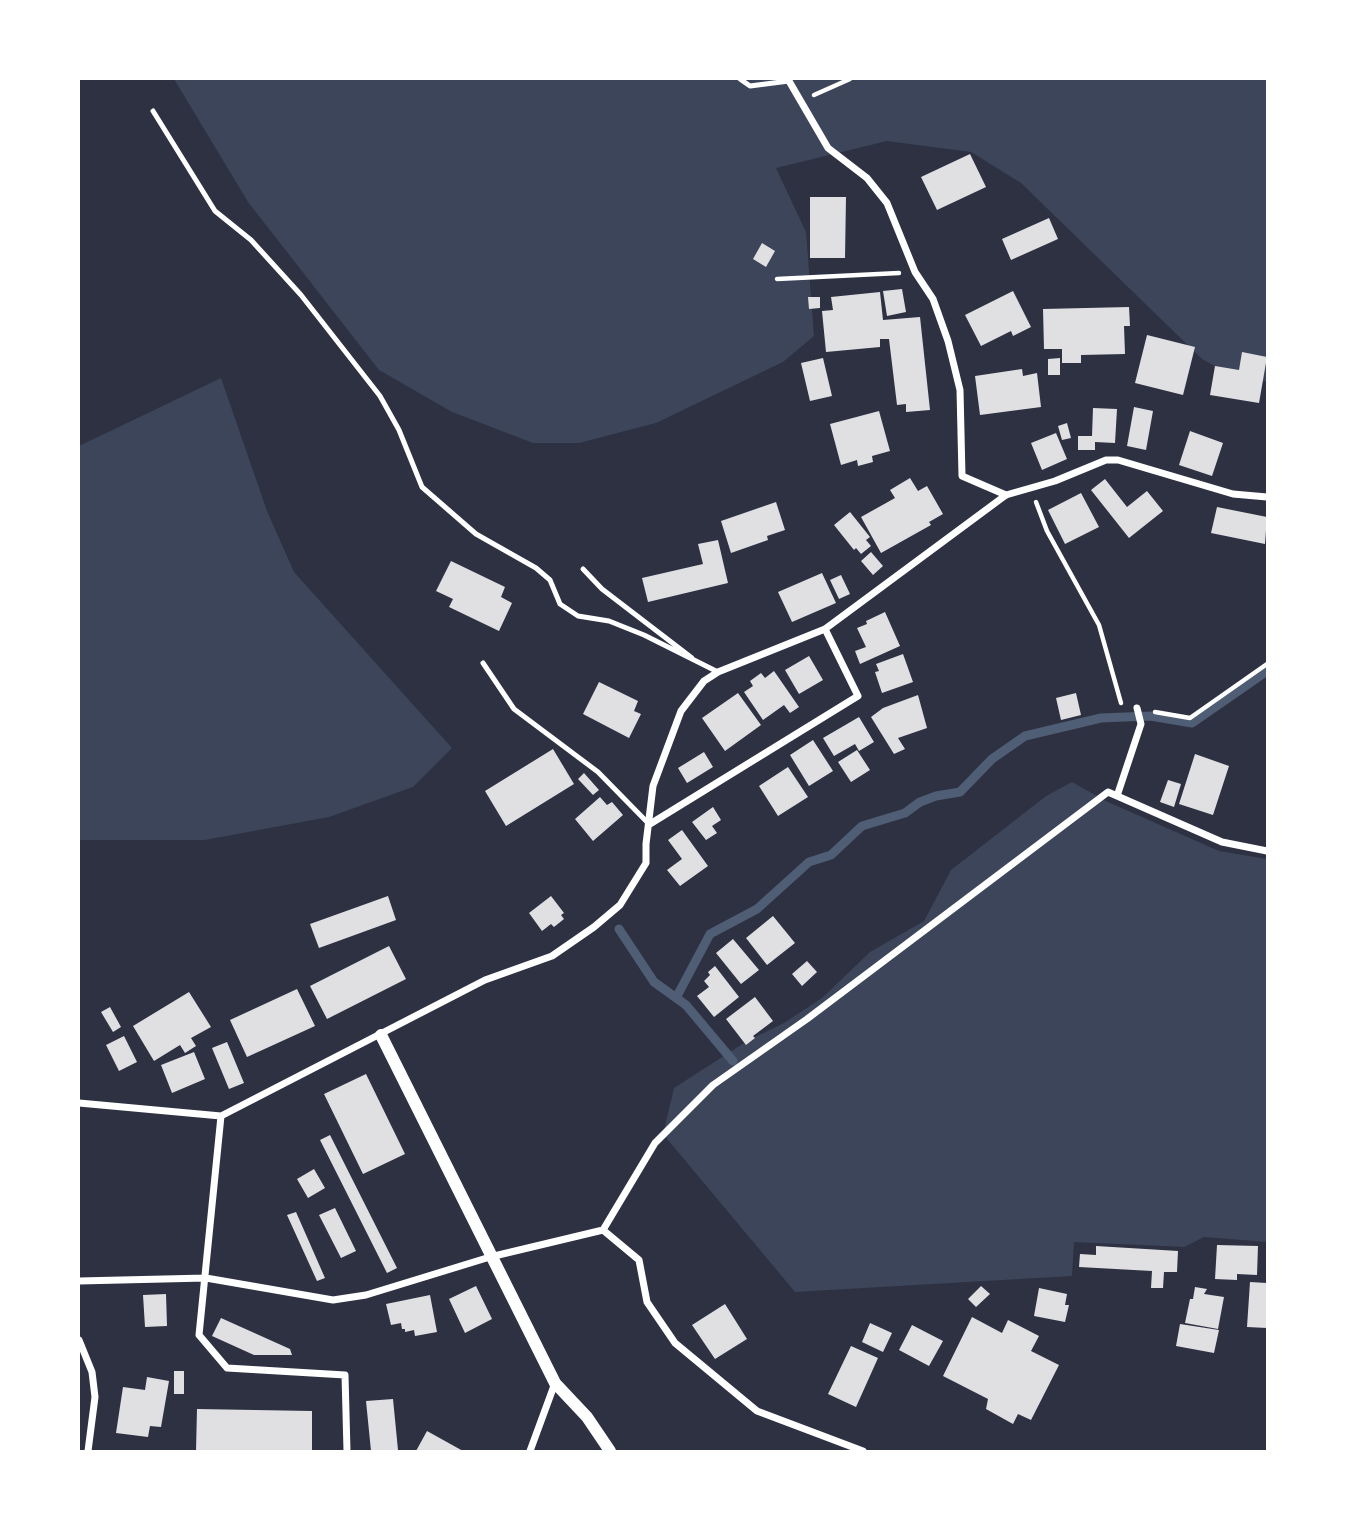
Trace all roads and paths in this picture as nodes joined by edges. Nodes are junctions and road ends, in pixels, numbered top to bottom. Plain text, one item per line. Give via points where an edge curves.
1 (740, 79) edge
2 (850, 79) edge
3 (789, 81) joint
4 (801, 101) junction
5 (153, 111) dead end
6 (886, 274) dead end
7 (777, 279) dead end
8 (1030, 489) junction
9 (1006, 495) junction
10 (1267, 497) edge
11 (583, 569) dead end
12 (825, 629) junction
13 (484, 663) dead end
14 (701, 664) junction
15 (1267, 664) edge
16 (718, 673) junction
17 (1137, 708) junction
18 (1117, 796) junction
19 (650, 824) junction
20 (1267, 851) edge
21 (381, 1035) junction
22 (79, 1102) edge
23 (221, 1116) junction
24 (603, 1230) junction
25 (491, 1257) junction
26 (206, 1278) junction
27 (79, 1281) edge
28 (79, 1340) edge
29 (555, 1383) junction
30 (88, 1451) edge
31 (347, 1451) edge
32 (530, 1451) edge
33 (610, 1451) edge
34 (863, 1451) edge

1 - 3 lane via 750,86
2 - 4 path
3 - 4 street
4 - 9 street via 828,148 867,178 887,203 915,272 933,299 960,390 962,476
5 - 14 lane via 215,211 251,240 301,295 380,396 400,430 422,487 476,534 536,568 550,580 560,604 578,616 609,621
6 - 7 path
8 - 9 street
8 - 10 street via 1106,460 1118,460 1233,494
8 - 17 path via 1047,531 1098,625 1121,704
9 - 12 street
11 - 14 lane via 602,589
12 - 16 street
12 - 19 street via 858,696
13 - 19 lane via 514,709 598,772
14 - 16 lane
15 - 17 path via 1190,718
16 - 19 street via 704,681 681,710 653,786
17 - 18 street via 1141,724
18 - 20 street via 1222,842
18 - 24 street via 1108,792 713,1085 655,1143
19 - 21 street via 646,863 620,905 594,927 552,956 485,980
21 - 23 street
21 - 25 street
22 - 23 street
23 - 26 street
24 - 25 street
24 - 34 street via 639,1260 647,1302 675,1343 757,1411
25 - 26 street via 366,1295 333,1300
25 - 29 street
26 - 27 street
26 - 31 street via 199,1335 227,1368 345,1375
28 - 30 street via 92,1372 95,1397
29 - 32 street
29 - 33 street

